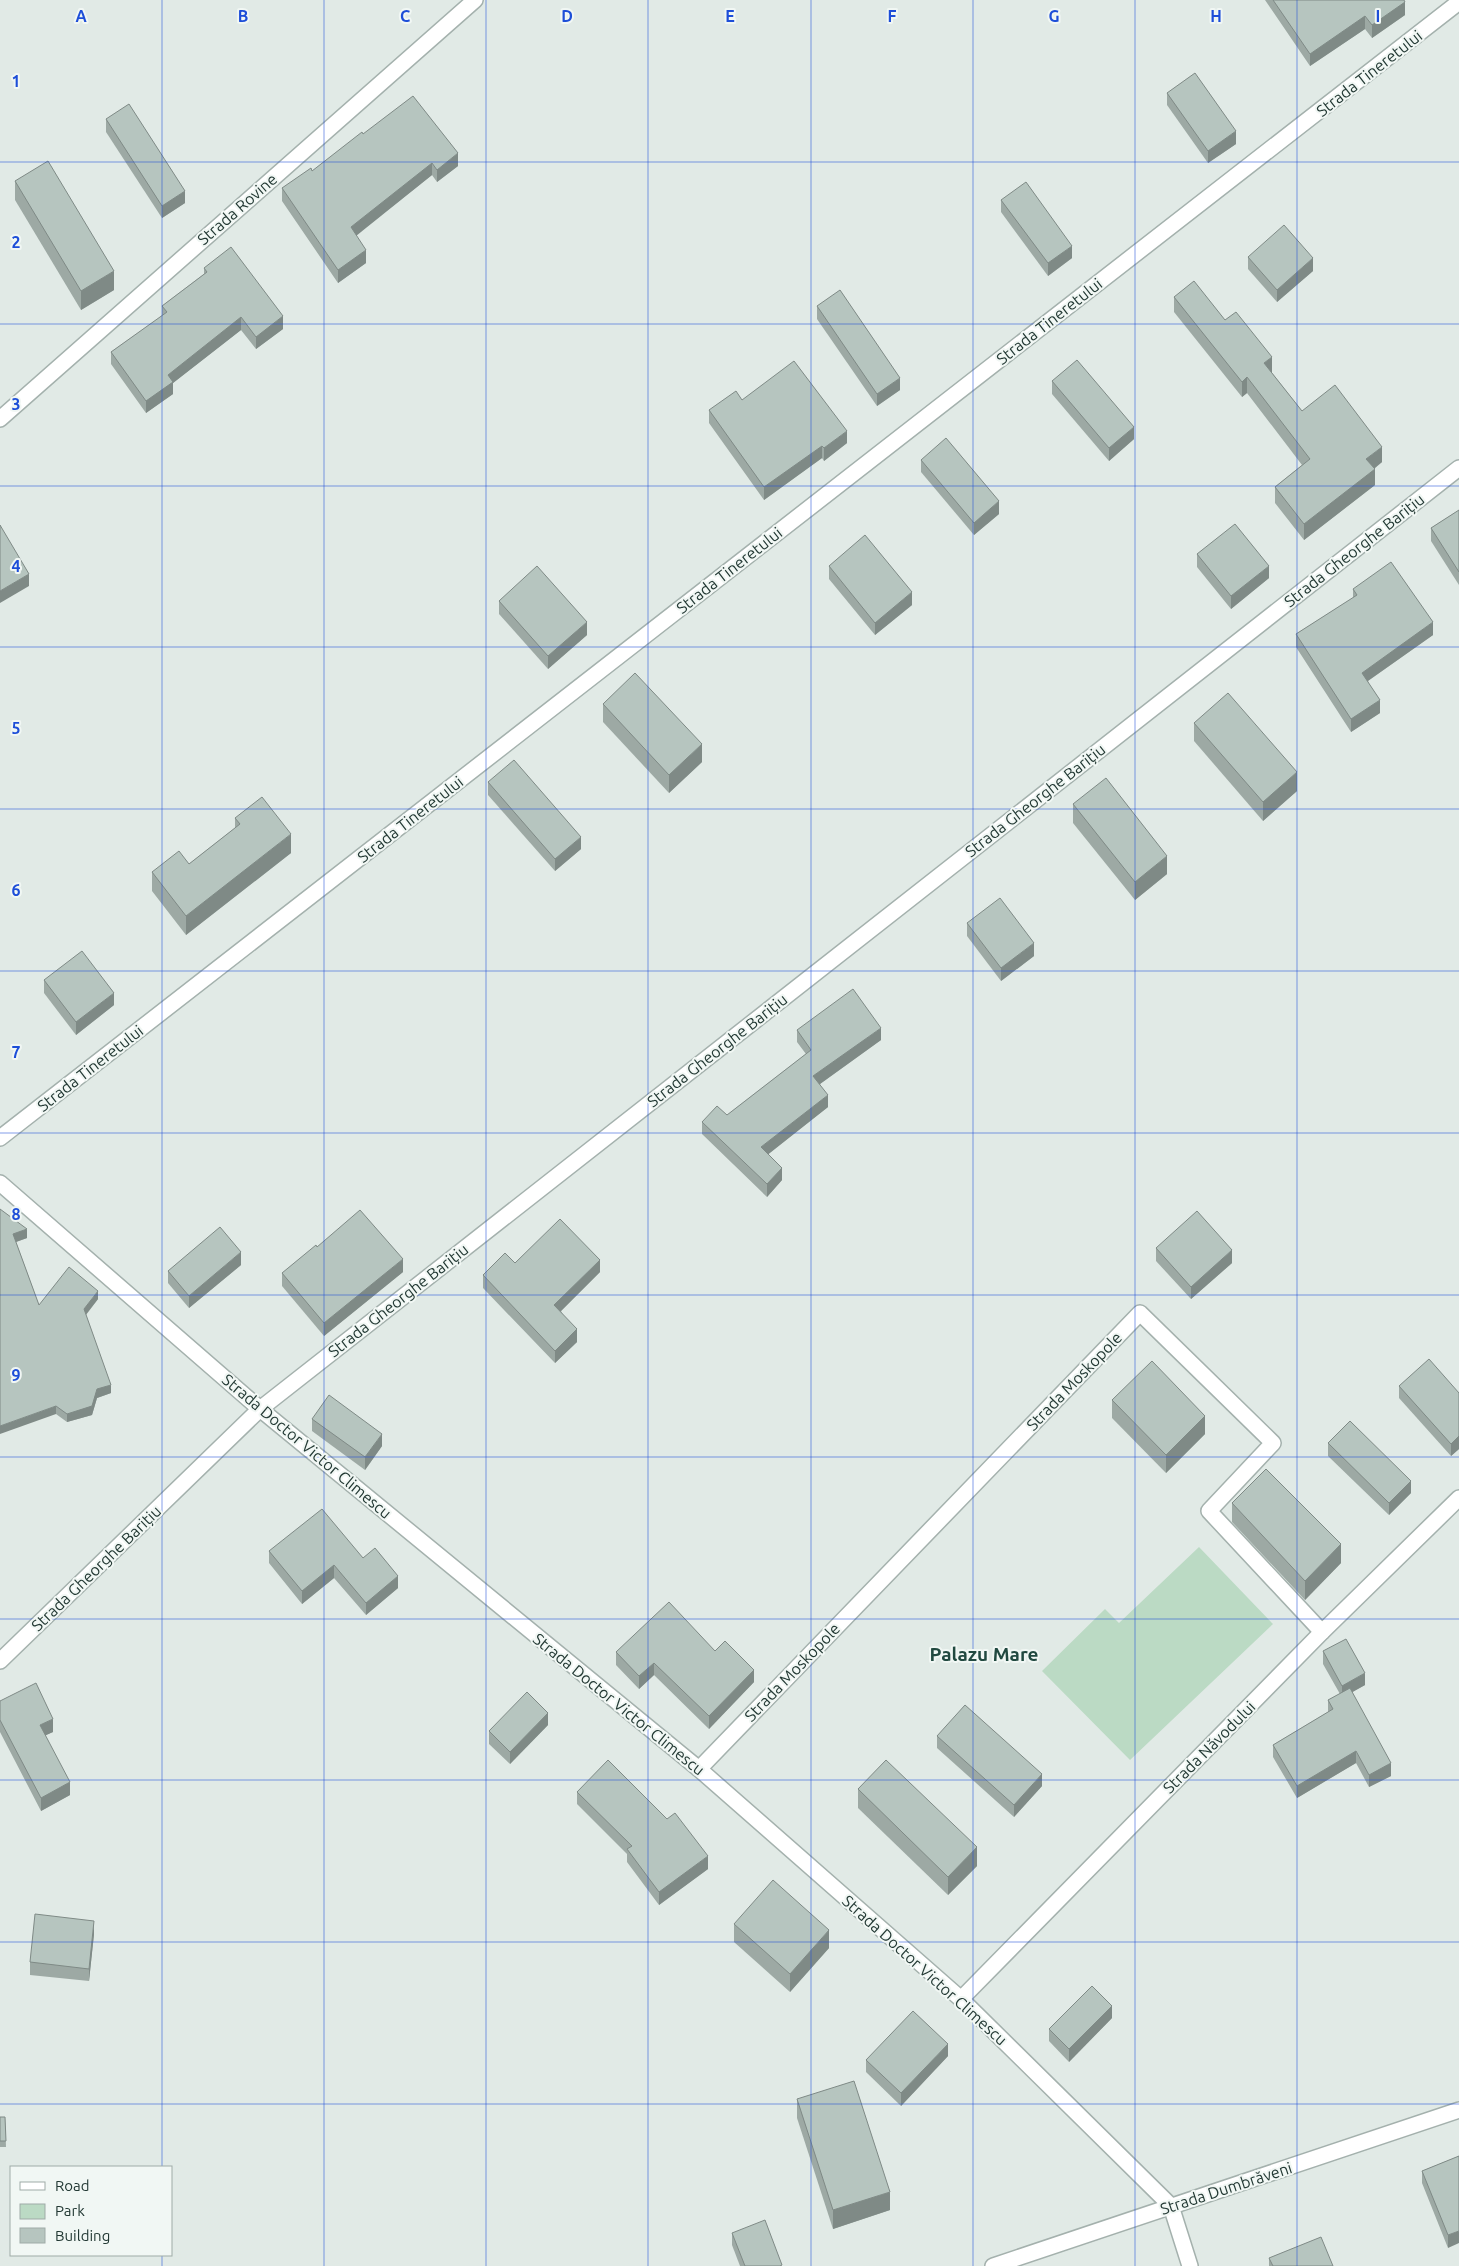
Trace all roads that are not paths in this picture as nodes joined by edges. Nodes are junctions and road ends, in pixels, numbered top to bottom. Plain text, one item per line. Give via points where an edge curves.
1 (475, 0) edge
2 (1459, 2) edge
3 (0, 419) edge
4 (1459, 468) edge
5 (0, 1138) edge
6 (0, 1183) edge
7 (260, 1409) junction
8 (1459, 1498) edge
9 (1322, 1632) junction
10 (0, 1661) edge
11 (699, 1769) junction
12 (961, 1999) junction
13 (1459, 2110) edge
14 (1171, 2206) junction
15 (993, 2266) edge
16 (1190, 2266) edge

1 - 3 street, Strada Rovine
2 - 5 street, Strada Tineretului
4 - 7 street, Strada Gheorghe Barițiu
6 - 7 street, Strada Doctor Victor Climescu
7 - 10 street, Strada Gheorghe Barițiu
7 - 11 street, Strada Doctor Victor Climescu
8 - 9 street, Strada Năvodului
9 - 11 street, Strada Moskopole via 1209,1511 1272,1443 1140,1313
9 - 12 street, Strada Năvodului
11 - 12 street, Strada Doctor Victor Climescu
12 - 14 street, Strada Doctor Victor Climescu
13 - 14 street, Strada Dumbrăveni
14 - 15 street, Strada Dumbrăveni
14 - 16 street, Strada Doctor Victor Climescu

